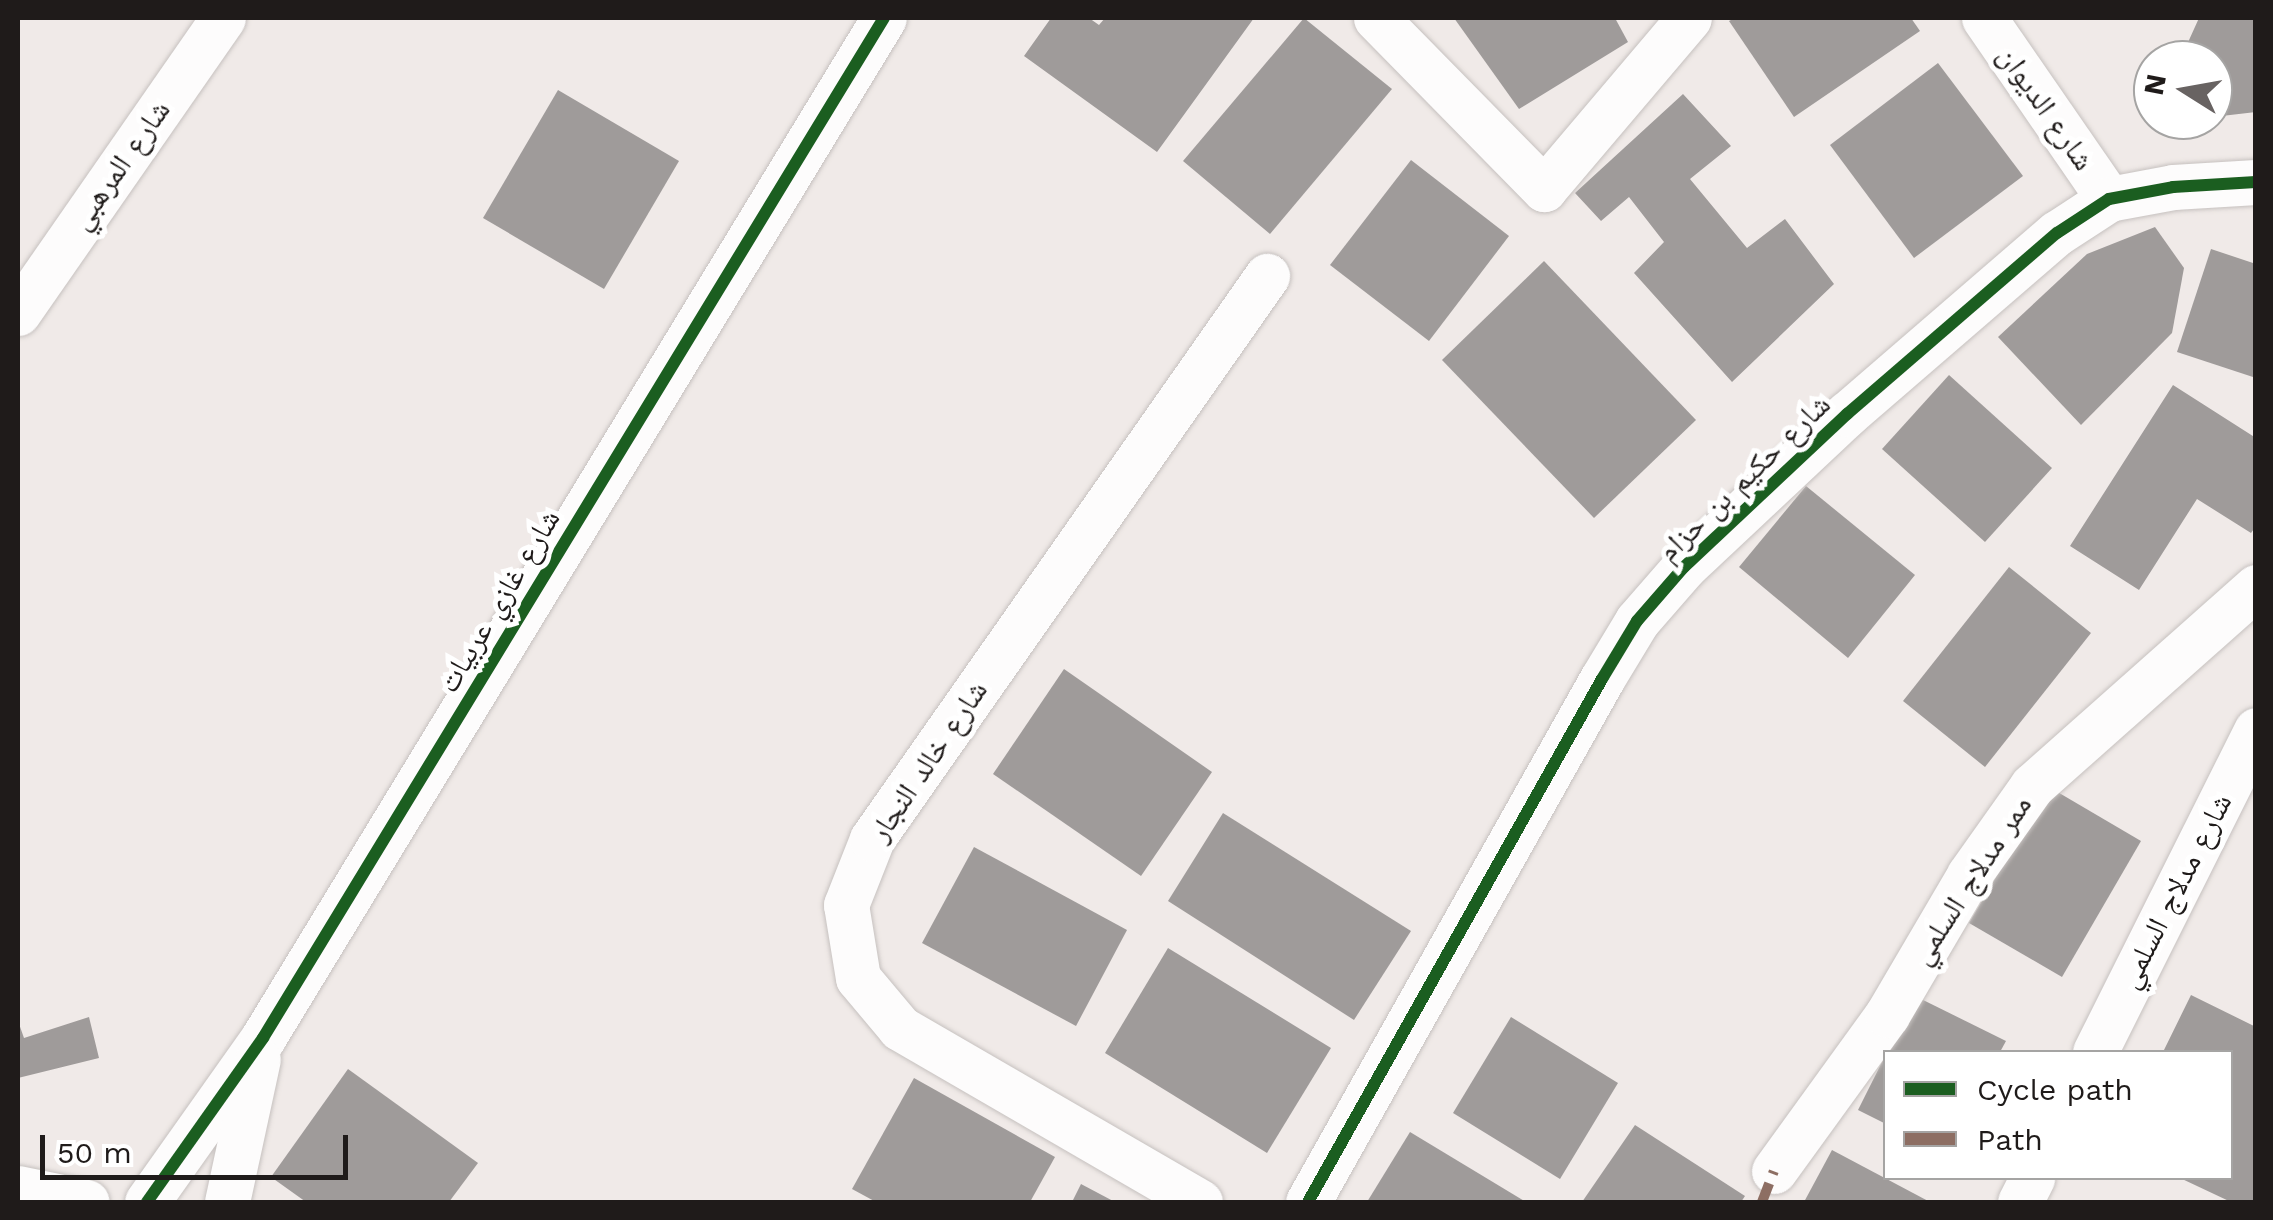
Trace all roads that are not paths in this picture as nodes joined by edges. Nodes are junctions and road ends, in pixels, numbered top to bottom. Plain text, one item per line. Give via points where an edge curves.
1 (223, 18) edge
2 (884, 18) edge
3 (1376, 18) edge
4 (1689, 18) edge
5 (1984, 18) edge
6 (2256, 182) edge
7 (2109, 199) junction
8 (1267, 276) dead end
9 (18, 313) edge
10 (2256, 587) edge
11 (2256, 730) edge
12 (263, 1038) junction
13 (2095, 1050) edge
14 (1774, 1171) dead end
15 (18, 1188) edge
16 (87, 1202) edge
17 (147, 1202) edge
18 (227, 1202) edge
19 (1200, 1202) edge
20 (1308, 1202) edge

1 - 9 street, شارع المرهبي
2 - 12 street, شارع غازي عربيات
3 - 4 street via 1544,189
5 - 7 street, شارع الديوان
6 - 7 street, شارع حكيم بن حزام
7 - 20 street, شارع حكيم بن حزام via 2057,233 1847,414 1684,567 1637,621
8 - 19 street, شارع خالد النجار via 872,838 846,905 858,978 900,1028
10 - 14 street, ممر مدلاج السلمي via 2032,786 1969,875 1887,1015
11 - 13 street, شارع مدلاج السلمي
12 - 17 street, شارع غازي عربيات
12 - 18 street, شارع غازي عربيات
15 - 16 street

